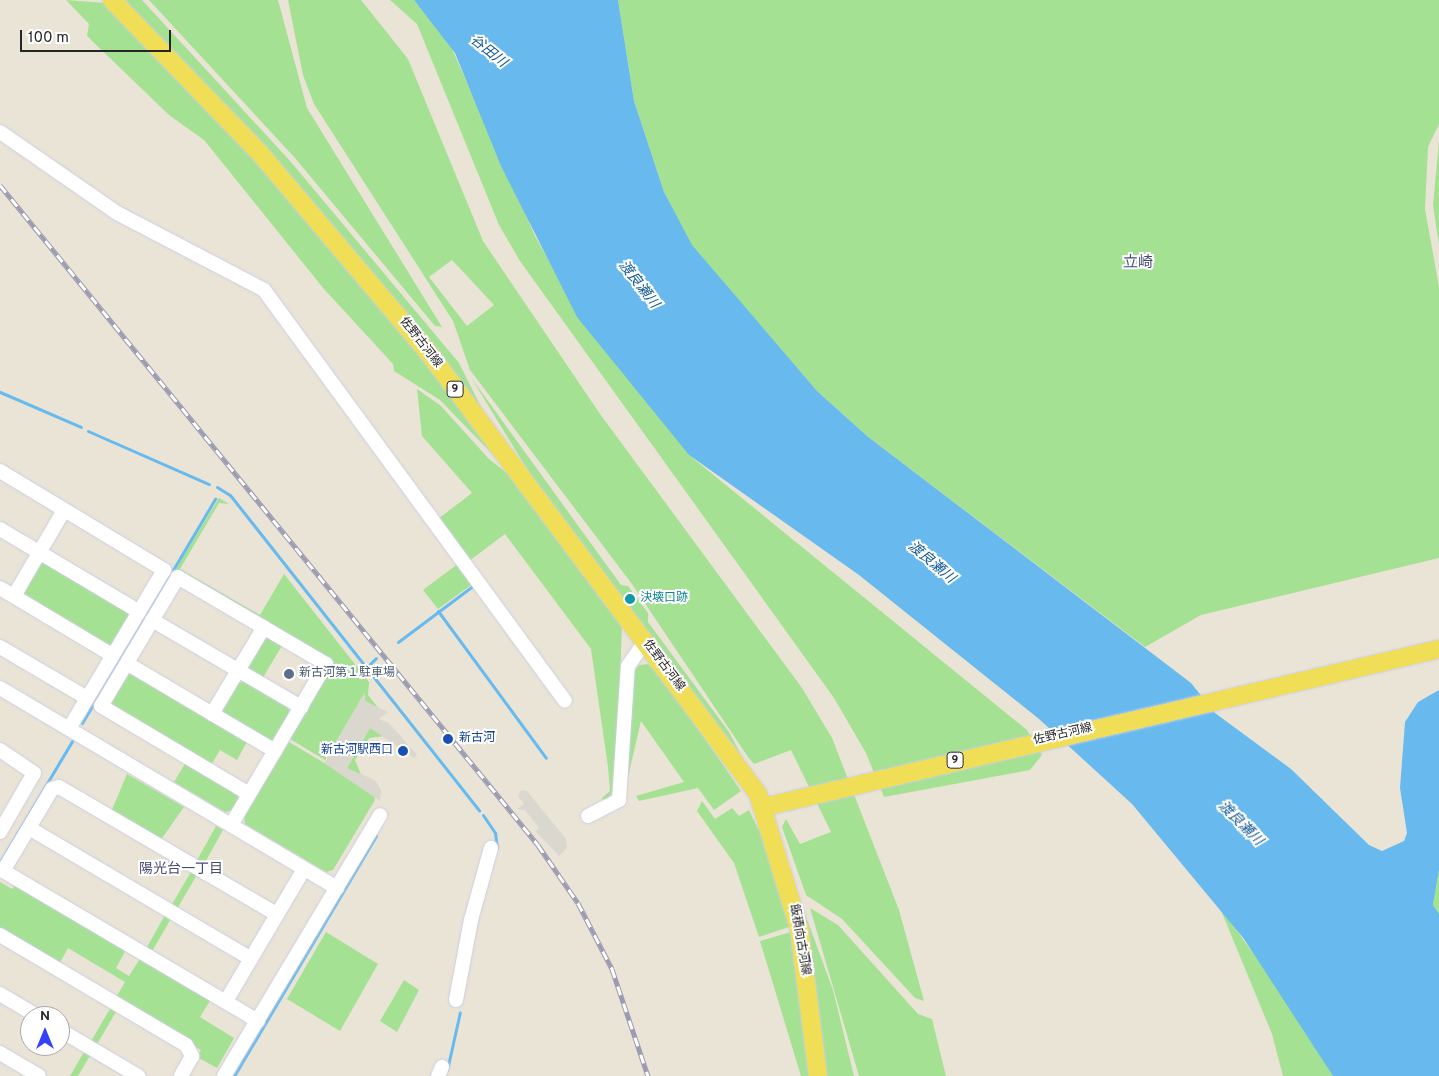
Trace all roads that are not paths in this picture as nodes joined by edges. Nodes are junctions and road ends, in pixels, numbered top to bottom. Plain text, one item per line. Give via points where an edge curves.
1 (119, 4) edge
2 (0, 132) edge
3 (0, 471) edge
4 (64, 510) junction
5 (0, 529) edge
6 (39, 552) junction
7 (0, 588) edge
8 (14, 596) junction
9 (138, 612) junction
10 (152, 620) junction
11 (264, 627) junction
12 (645, 642) junction
13 (0, 647) edge
14 (1439, 649) edge
15 (112, 655) junction
16 (128, 664) junction
17 (238, 671) junction
18 (0, 688) edge
19 (87, 698) junction
20 (565, 701) dead end
21 (301, 707) junction
22 (212, 714) junction
23 (69, 729) junction
24 (0, 750) edge
25 (275, 751) junction
26 (249, 794) junction
27 (772, 804) junction
28 (5, 813) edge
29 (380, 814) dead end
30 (588, 816) dead end
31 (231, 825) junction
32 (29, 828) junction
33 (0, 832) edge
34 (491, 848) dead end
35 (304, 869) junction
36 (337, 888) junction
37 (276, 914) junction
38 (0, 935) edge
39 (250, 958) junction
40 (0, 994) edge
41 (456, 1000) dead end
42 (226, 1001) junction
43 (20, 1006) edge
44 (258, 1021) junction
45 (70, 1036) edge
46 (0, 1053) edge
47 (40, 1076) edge
48 (138, 1076) edge
49 (182, 1076) edge
50 (224, 1076) edge
51 (818, 1076) edge

1 - 12 main road, 佐野古河線 / 9 via 259,152 398,315
2 - 20 street via 117,213 264,290
3 - 4 street
4 - 6 street
4 - 9 street via 164,570
5 - 6 street
6 - 8 street
6 - 9 street
7 - 8 street
8 - 15 street
9 - 15 street
10 - 11 street via 178,577
10 - 16 street
10 - 17 street
11 - 17 street
11 - 21 street via 326,664
12 - 27 main road, 佐野古河線 / 9
12 - 30 street via 628,666 619,800
13 - 19 street
14 - 27 main road, 佐野古河線 / 9
15 - 19 street
16 - 22 street
16 - 26 street via 101,706
17 - 21 street
17 - 22 street
18 - 23 street
19 - 23 street
21 - 25 street
22 - 25 street
23 - 31 street
24 - 28 street via 34,773
25 - 26 street
26 - 31 street
27 - 51 main road, 飯積向古河線 via 799,928
28 - 33 street
29 - 36 street
31 - 35 street
32 - 37 street via 52,789 59,787
32 - 39 street
32 - 42 street via 3,871
34 - 41 street
35 - 36 street
35 - 37 street
36 - 44 street
37 - 39 street
38 - 49 street via 186,1045 192,1056
39 - 42 street
40 - 43 street
42 - 44 street
44 - 50 street
45 - 48 street
46 - 47 street

